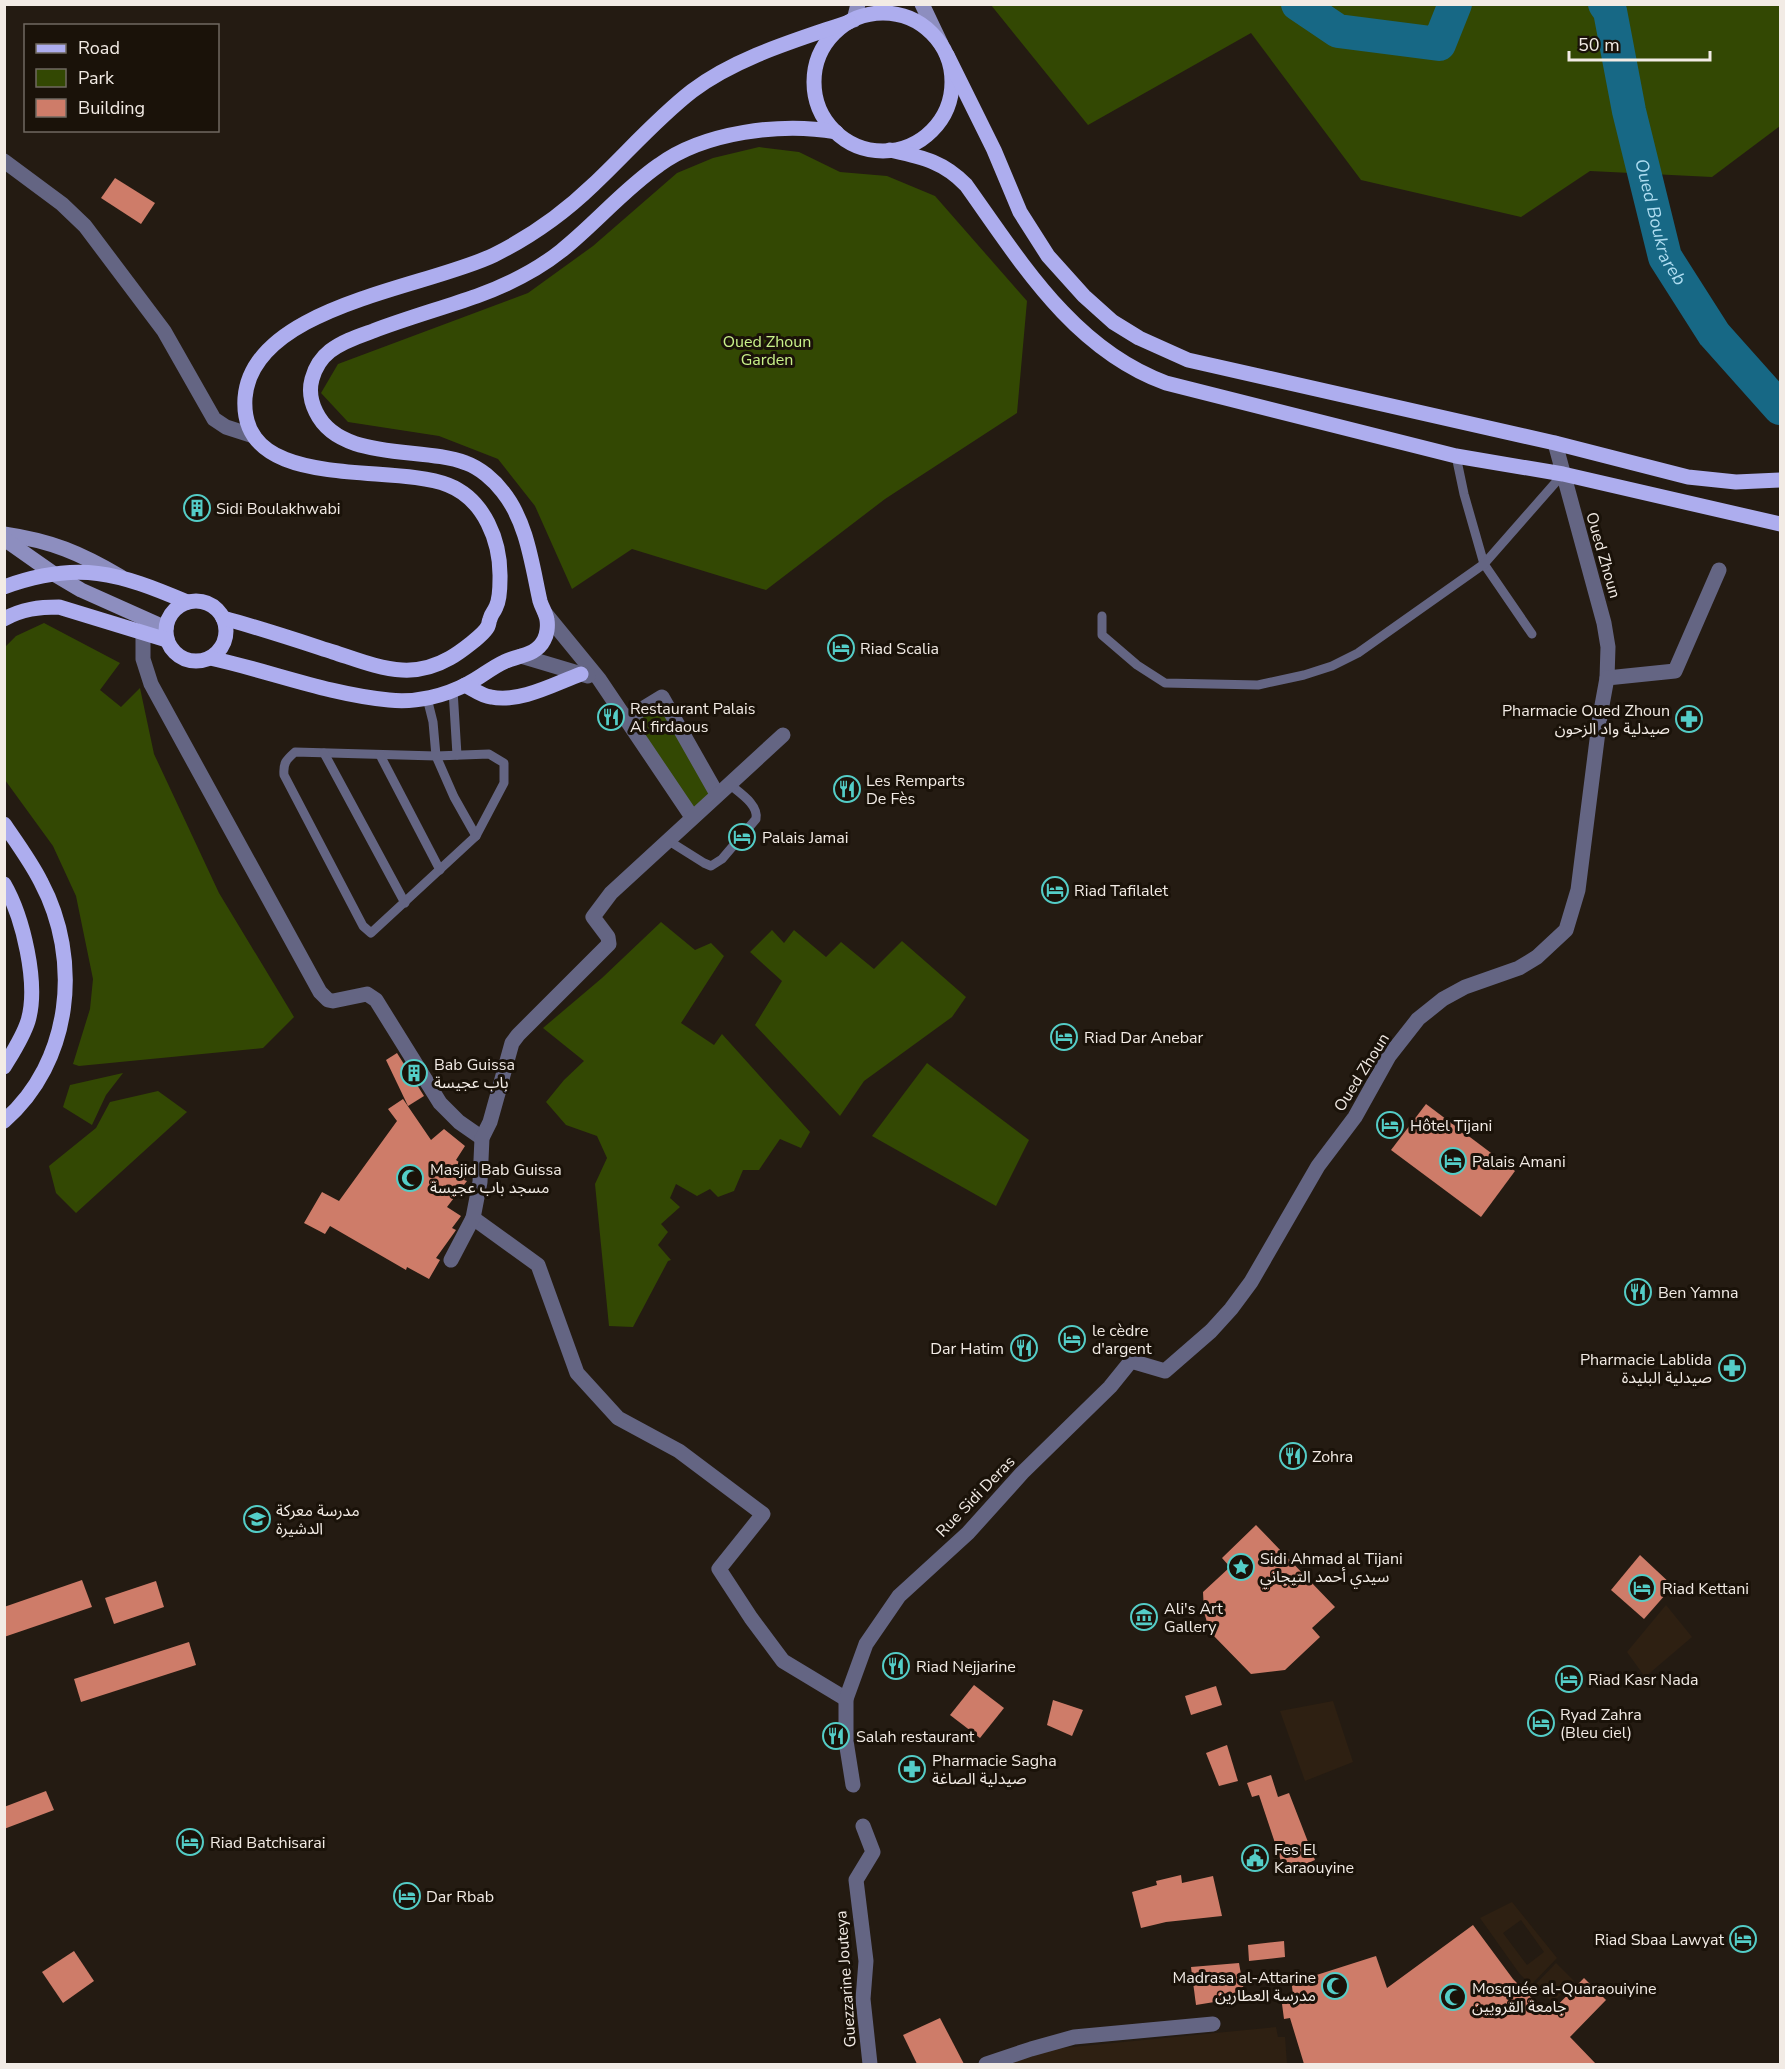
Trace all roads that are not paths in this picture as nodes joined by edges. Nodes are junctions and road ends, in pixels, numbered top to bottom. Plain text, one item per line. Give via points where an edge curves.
1 (922, 4) edge
2 (854, 15) edge
3 (944, 49) junction
4 (836, 132) junction
5 (890, 150) junction
6 (4, 161) edge
7 (254, 436) junction
8 (1555, 443) junction
9 (1456, 456) junction
10 (1563, 474) junction
11 (1773, 481) edge
12 (1780, 524) edge
13 (4, 534) edge
14 (4, 539) edge
15 (1484, 564) junction
16 (1719, 570) dead end
17 (54, 574) junction
18 (121, 577) junction
19 (4, 587) edge
20 (187, 602) junction
21 (543, 611) junction
22 (1102, 616) dead end
23 (223, 618) junction
24 (4, 619) edge
25 (142, 633) junction
26 (166, 634) junction
27 (1532, 634) dead end
28 (518, 656) junction
29 (210, 658) junction
30 (581, 674) junction
31 (1607, 678) junction
32 (599, 679) junction
33 (459, 688) junction
34 (427, 698) junction
35 (626, 719) junction
36 (783, 735) dead end
37 (324, 753) junction
38 (380, 755) junction
39 (457, 755) junction
40 (436, 756) junction
41 (723, 789) junction
42 (692, 817) junction
43 (4, 824) edge
44 (476, 836) junction
45 (669, 841) junction
46 (440, 870) junction
47 (4, 884) edge
48 (405, 903) junction
49 (4, 1067) edge
50 (4, 1121) edge
51 (482, 1138) junction
52 (473, 1218) junction
53 (451, 1260) dead end
54 (1165, 1371) joint
55 (846, 1699) junction
56 (852, 1785) dead end
57 (863, 1826) dead end
58 (1213, 2024) dead end
59 (870, 2064) edge
60 (986, 2064) edge

1 - 3 main road
2 - 3 main road via 905,16 923,25
2 - 4 main road via 825,45 814,78 821,112
2 - 7 main road via 708,80 671,109 569,207 507,248 451,272 334,309 282,336 262,356 250,376 246,406
3 - 5 main road via 952,87 942,117 920,140
3 - 8 main road via 1020,212 1037,240 1058,268 1113,322 1139,338 1198,363
4 - 5 main road via 861,147
4 - 21 main road via 807,128 766,131 710,141 680,152 655,167 576,238 536,268 481,294 352,339 320,362 310,393 317,415 332,434 362,445 468,464 498,485 521,526
5 - 9 main road via 924,158 956,175 1024,268 1063,313 1092,341 1139,373
6 - 7 street via 85,226 164,331 214,419
7 - 23 main road via 270,453 288,461 434,481 460,491 478,506 492,532 500,567 498,604 488,628 462,651 431,667 406,670 366,662
8 - 10 street, Oued Zhoun
8 - 11 main road via 1703,480
9 - 10 main road
9 - 15 lane
10 - 12 main road
10 - 15 lane
10 - 31 street, Oued Zhoun via 1604,622
13 - 18 main road via 61,546
14 - 17 main road
15 - 22 lane via 1358,653 1332,666 1258,685 1165,683 1102,635
15 - 27 lane
16 - 31 street via 1675,671
17 - 18 main road
17 - 19 main road
17 - 26 main road
18 - 20 main road
20 - 23 main road via 205,603 216,608
20 - 26 main road via 171,614
21 - 28 main road via 548,623 545,639 535,651
21 - 32 street
23 - 29 main road via 225,640
24 - 25 main road via 27,609 59,607
25 - 26 main road
25 - 51 street via 143,659 151,684 320,992 333,1001 367,994 376,1000 440,1103
26 - 29 main road via 173,651 187,660
28 - 30 street
28 - 33 main road
29 - 34 main road via 359,695 391,700
30 - 32 street
30 - 33 main road via 504,699
31 - 54 street, Oued Zhoun via 1580,879 1566,930 1528,963 1465,987 1418,1019 1389,1056 1355,1117 1318,1166 1251,1282 1211,1331
32 - 35 street
33 - 34 main road
33 - 39 lane
34 - 40 lane
35 - 41 street via 662,697
35 - 42 street
36 - 41 street
37 - 38 lane
37 - 48 lane
37 - 48 lane via 295,752 283,766 284,775 363,926 371,933
38 - 40 lane
38 - 46 lane
39 - 40 lane
39 - 44 lane via 489,754 504,763 504,783
40 - 44 lane
41 - 42 street
41 - 45 lane via 754,807 757,815 717,864 704,863
42 - 45 street
43 - 50 main road via 42,882 62,948 67,985 58,1036 47,1064 26,1099
44 - 46 lane
45 - 51 street via 594,913 594,920 609,944 512,1043
46 - 48 lane
47 - 49 main road via 25,938 31,1007 28,1021
51 - 52 street
52 - 53 street
52 - 55 street via 538,1265 577,1373 618,1418 679,1450 763,1514 719,1569 783,1661
54 - 55 street, Rue Sidi Deras via 1131,1361 968,1533 899,1596 866,1644
55 - 56 street
57 - 59 street, Guezzarine Jouteya via 873,1852 856,1880 866,1961 862,1999
58 - 60 street via 1074,2037

